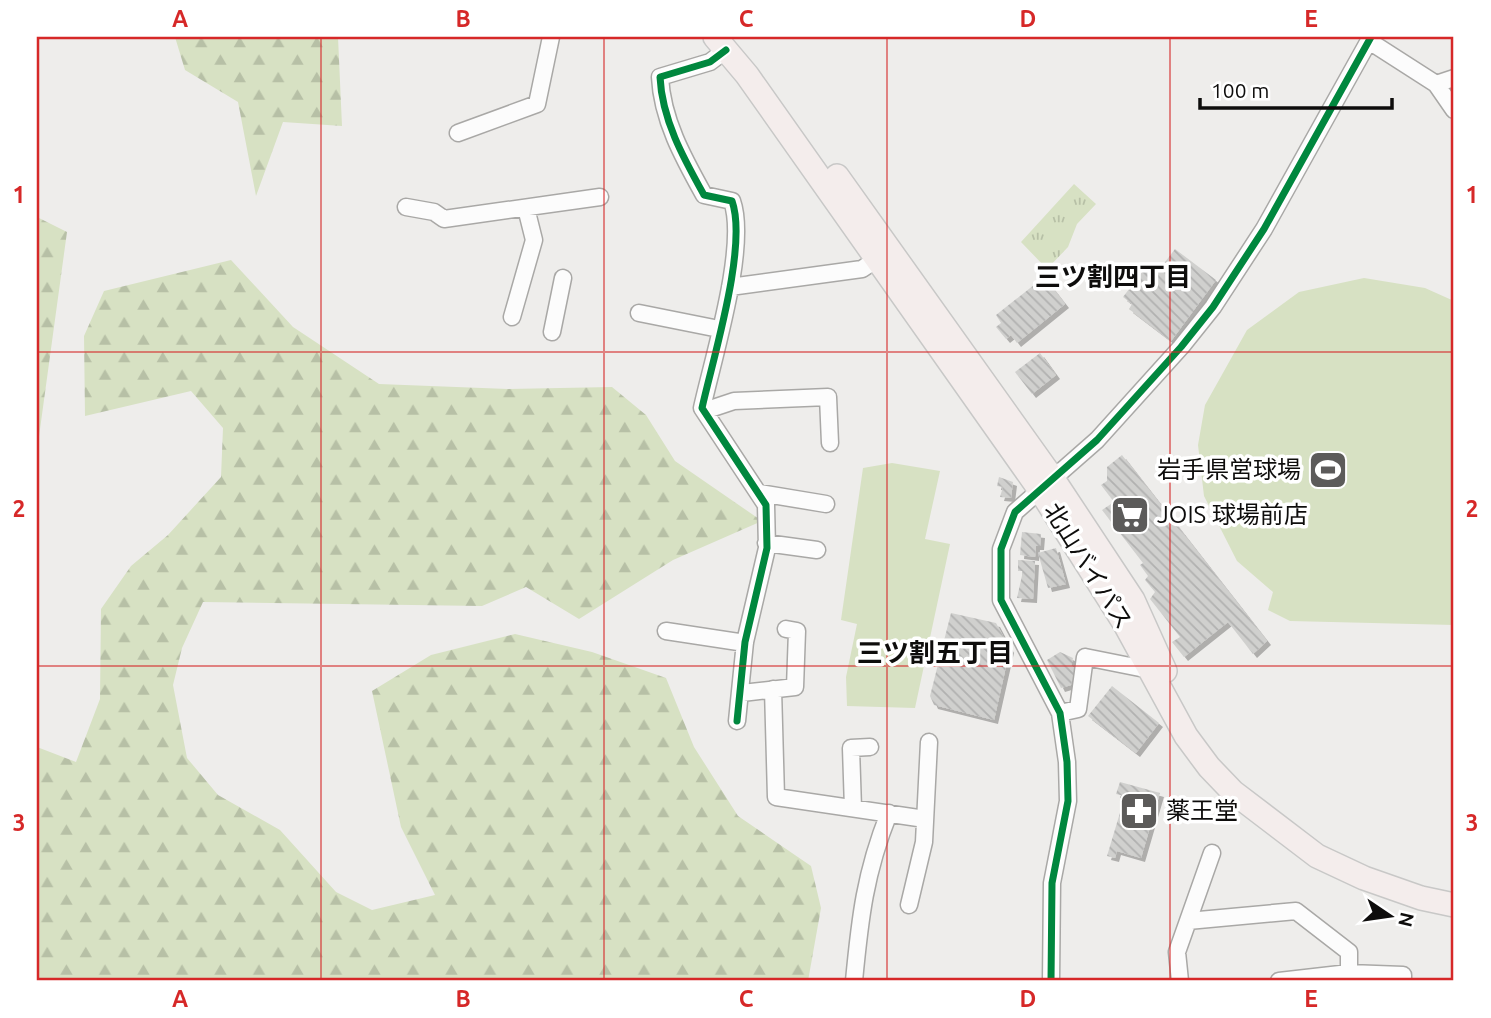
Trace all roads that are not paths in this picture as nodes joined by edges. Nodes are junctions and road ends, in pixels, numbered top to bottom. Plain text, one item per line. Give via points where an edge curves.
1 (551, 37) edge
2 (1370, 39) edge
3 (725, 41) edge
4 (1454, 78) edge
5 (1436, 84) junction
6 (1454, 110) edge
7 (458, 133) dead end
8 (600, 197) dead end
9 (406, 207) dead end
10 (526, 208) junction
11 (877, 259) junction
12 (562, 278) dead end
13 (730, 287) junction
14 (639, 313) dead end
15 (512, 317) dead end
16 (719, 329) junction
17 (552, 332) dead end
18 (704, 411) junction
19 (830, 443) dead end
20 (1047, 484) junction
21 (760, 493) junction
22 (826, 504) dead end
23 (766, 543) junction
24 (817, 550) dead end
25 (786, 629) dead end
26 (666, 631) dead end
27 (745, 643) junction
28 (1150, 670) junction
29 (773, 690) junction
30 (742, 693) junction
31 (1060, 713) junction
32 (737, 722) dead end
33 (929, 743) dead end
34 (870, 747) dead end
35 (853, 808) junction
36 (889, 814) junction
37 (925, 819) junction
38 (1212, 853) dead end
39 (1454, 891) edge
40 (909, 905) dead end
41 (1454, 905) edge
42 (1188, 921) junction
43 (1349, 974) junction
44 (854, 981) edge
45 (1051, 981) edge
46 (1180, 981) edge
47 (1279, 981) edge
48 (1403, 981) edge

1 - 7 street via 537,104
2 - 5 street
2 - 20 street via 1264,229 1213,307 1106,429
3 - 11 highway, 北山バイパス
3 - 13 street via 710,62 660,77 671,129 691,174 704,195 732,201 737,215
3 - 20 highway, 北山バイパス via 978,370
4 - 5 street
5 - 6 street
8 - 10 street
9 - 10 street via 434,212 444,219
10 - 15 street via 534,240
11 - 13 street via 862,269
11 - 20 highway, 北山バイパス
12 - 17 street
13 - 16 street
14 - 16 street
16 - 18 street
18 - 19 street via 734,401 828,397
18 - 21 street
20 - 28 highway, 北山バイパス
20 - 31 street via 1015,512 1001,549 1001,600
20 - 39 highway, 北山バイパス via 1133,600 1185,711 1245,784 1296,828 1349,856 1404,879
21 - 22 street
21 - 23 street via 766,505
23 - 24 street
23 - 27 street
25 - 29 street via 797,631 795,687
26 - 27 street
27 - 30 street
28 - 31 street via 1085,657 1078,709
28 - 41 highway, 北山バイパス via 1185,736 1233,792 1317,856 1364,878
29 - 30 street
29 - 35 street via 776,797
30 - 32 street
31 - 45 street via 1068,802 1052,883
33 - 37 street
34 - 35 street via 851,748
35 - 36 street
36 - 37 street
36 - 44 street via 862,896
37 - 40 street
38 - 42 street
42 - 43 street via 1296,911 1349,952
42 - 46 street via 1177,952
43 - 47 street
43 - 48 street via 1403,975

